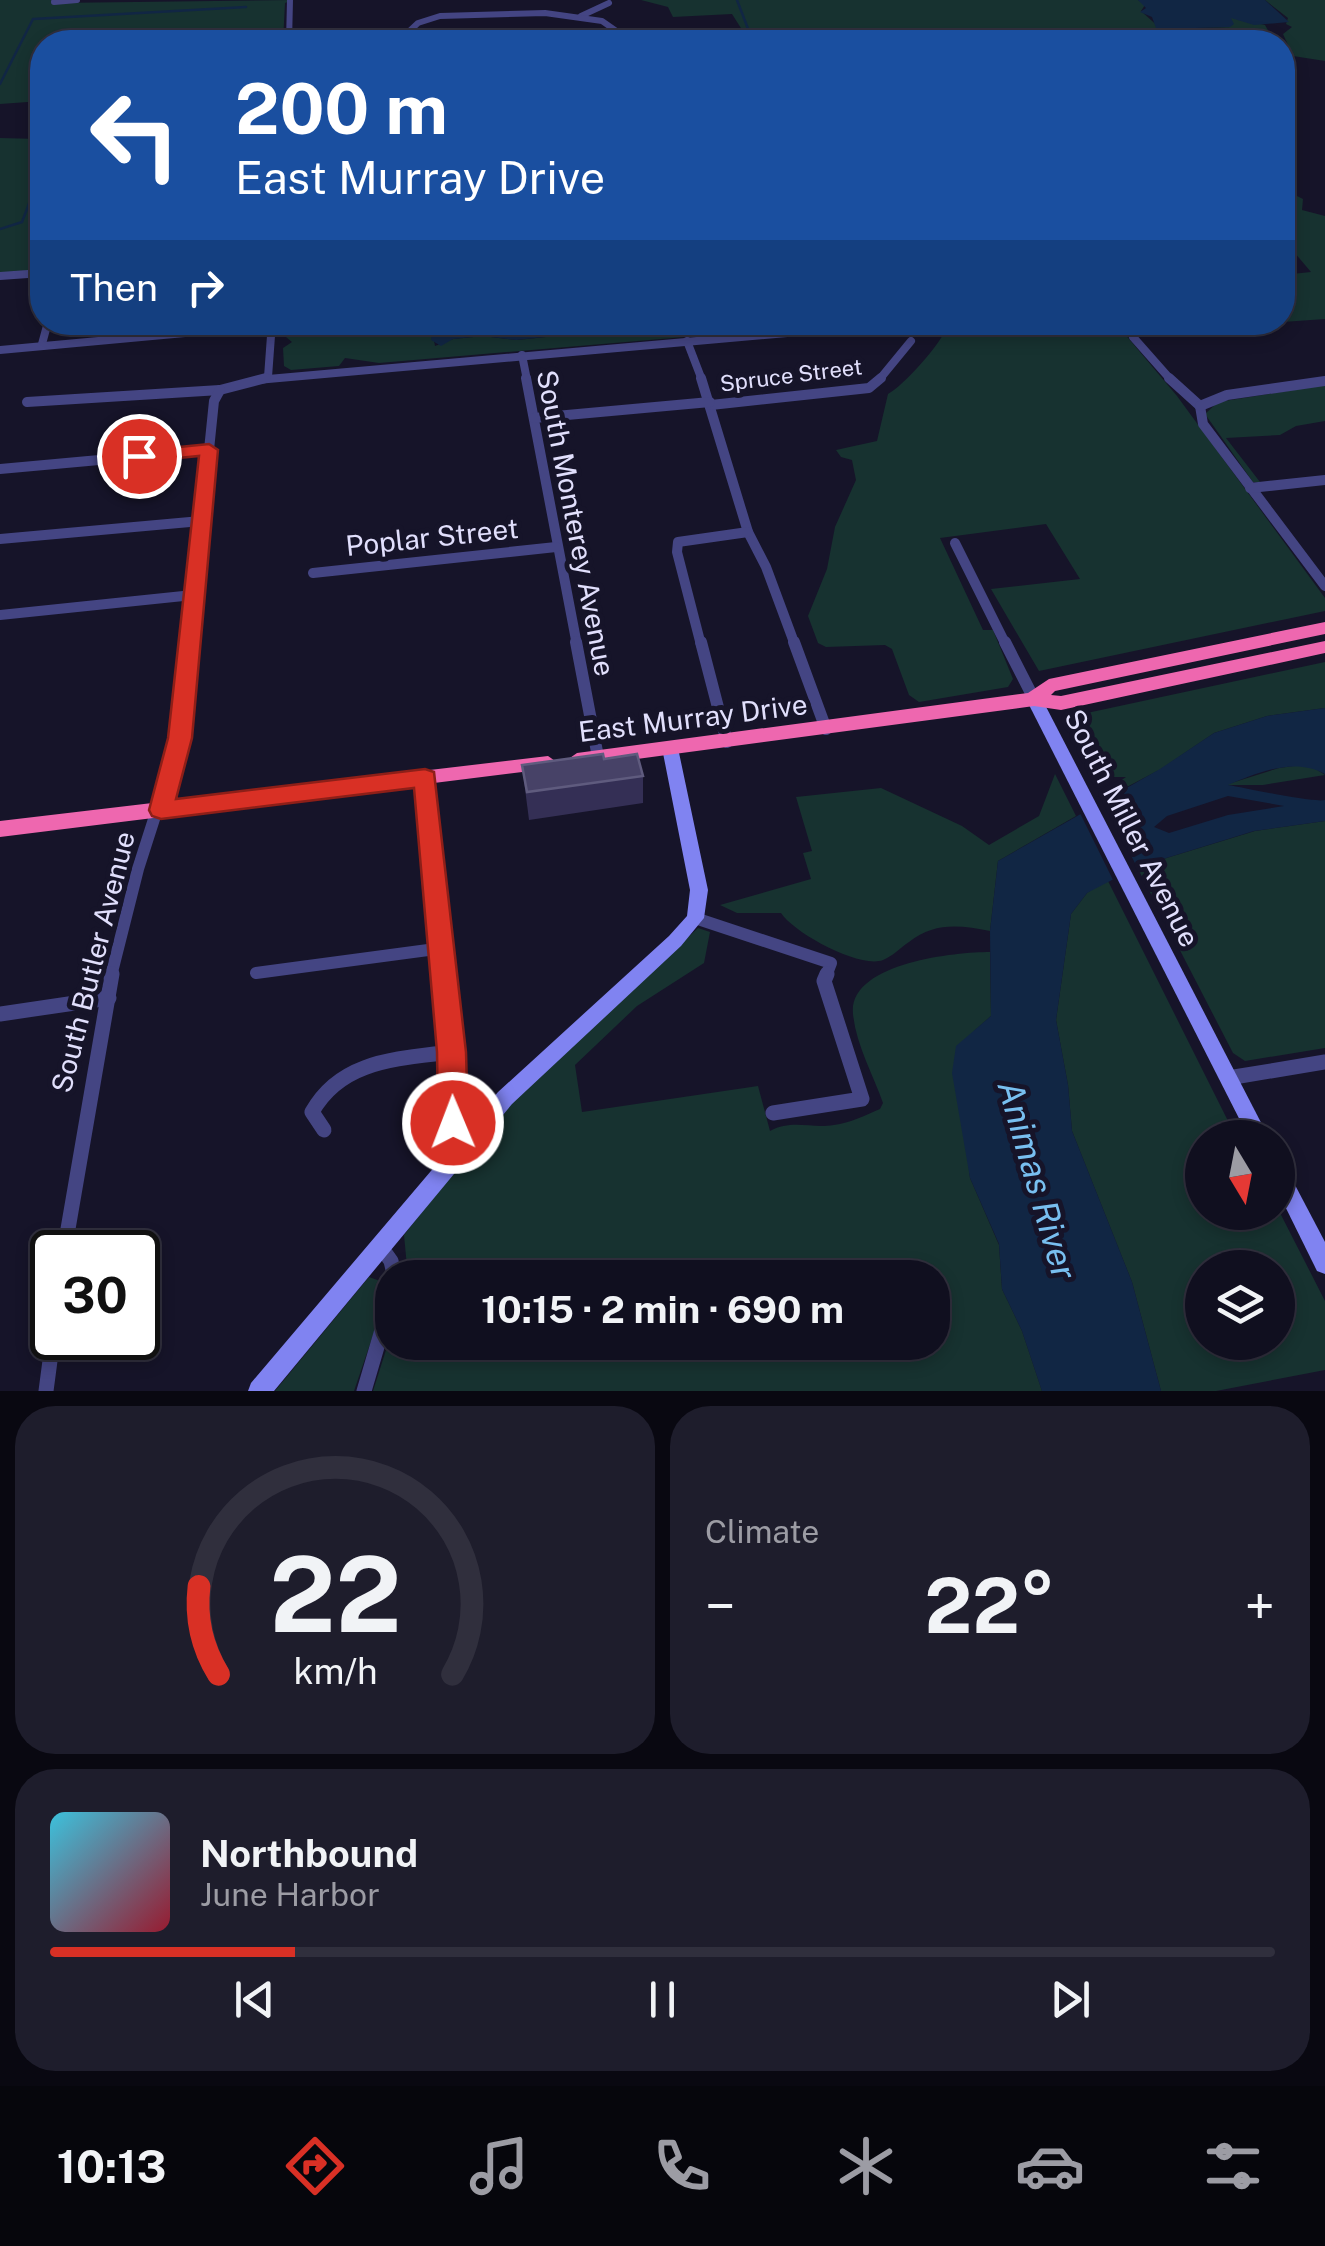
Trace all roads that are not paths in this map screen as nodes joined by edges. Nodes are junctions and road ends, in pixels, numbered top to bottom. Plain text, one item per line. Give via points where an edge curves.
1 (77, 0) edge
2 (290, 0) edge
3 (54, 2) edge
4 (609, 3) dead end
5 (580, 17) junction
6 (289, 30) edge
7 (412, 30) edge
8 (617, 30) edge
9 (30, 273) edge
10 (0, 276) edge
11 (44, 335) edge
12 (159, 335) edge
13 (271, 335) edge
14 (742, 335) edge
15 (1133, 337) dead end
16 (687, 341) junction
17 (912, 342) dead end
18 (42, 344) junction
19 (0, 350) edge
20 (522, 355) junction
21 (268, 377) junction
22 (1325, 381) edge
23 (220, 390) junction
24 (26, 402) dead end
25 (711, 404) junction
26 (1200, 406) junction
27 (534, 418) junction
28 (209, 450) junction
29 (0, 469) edge
30 (1325, 480) edge
31 (1250, 488) junction
32 (201, 522) junction
33 (748, 532) junction
34 (0, 539) edge
35 (955, 543) dead end
36 (556, 547) junction
37 (314, 573) dead end
38 (1325, 586) edge
39 (193, 595) junction
40 (0, 614) edge
41 (1325, 628) edge
42 (1325, 647) edge
43 (1034, 698) junction
44 (826, 729) junction
45 (727, 742) junction
46 (670, 748) junction
47 (598, 757) junction
48 (425, 778) junction
49 (161, 810) junction
50 (0, 830) edge
51 (694, 918) junction
52 (443, 948) junction
53 (256, 974) dead end
54 (109, 998) junction
55 (0, 1014) edge
56 (452, 1052) junction
57 (1325, 1062) edge
58 (1228, 1078) junction
59 (773, 1113) dead end
60 (1250, 1120) edge
61 (324, 1130) dead end
62 (465, 1145) junction
63 (1295, 1205) edge
64 (67, 1230) edge
65 (381, 1247) junction
66 (391, 1260) edge
67 (1325, 1264) edge
68 (375, 1354) edge
69 (50, 1360) edge
70 (46, 1391) edge
71 (259, 1391) edge
72 (364, 1391) edge

1 - 3 street
2 - 6 street
4 - 5 street
5 - 7 street via 443,16
5 - 8 street
9 - 10 street
11 - 18 street
12 - 18 street
13 - 21 street
14 - 16 street
15 - 26 street
16 - 20 street
16 - 25 street
17 - 25 street, Spruce Street via 876,384 858,391
18 - 19 street
20 - 21 street
20 - 27 street, South Monterey Avenue
21 - 23 street
22 - 26 street
23 - 24 street
23 - 28 street, South Butler Avenue
25 - 27 street, Spruce Street
25 - 33 street
26 - 31 street via 1202,424
27 - 36 street, South Monterey Avenue
28 - 29 street
28 - 32 street, South Butler Avenue
30 - 31 street
31 - 38 street
32 - 34 street
32 - 39 street, South Butler Avenue
33 - 44 street
33 - 45 street via 689,538 678,542 676,552
35 - 43 street, South Miller Avenue
36 - 37 street, Poplar Street
36 - 47 street, South Monterey Avenue
39 - 40 street
39 - 49 street, South Butler Avenue via 180,738
41 - 43 highway, East Murray Drive via 1049,686
42 - 43 highway, East Murray Drive via 1061,703
43 - 44 highway, East Murray Drive
43 - 58 street, South Miller Avenue
44 - 45 highway, East Murray Drive
45 - 46 highway, East Murray Drive
46 - 47 highway, East Murray Drive
46 - 51 street via 698,878
47 - 48 highway, East Murray Drive
48 - 49 highway, East Murray Drive
48 - 52 street
49 - 50 highway, East Murray Drive
49 - 54 street, South Butler Avenue via 138,868
51 - 59 street via 831,962 824,980 862,1099
51 - 62 street via 544,1058
52 - 53 street
52 - 56 street
54 - 55 street
54 - 64 street, South Butler Avenue
56 - 61 street via 369,1066 329,1082 312,1112
56 - 62 street via 453,1123
57 - 58 street
58 - 60 street, South Miller Avenue
62 - 65 street
63 - 67 street
65 - 66 street
65 - 71 street
68 - 72 street
69 - 70 street

